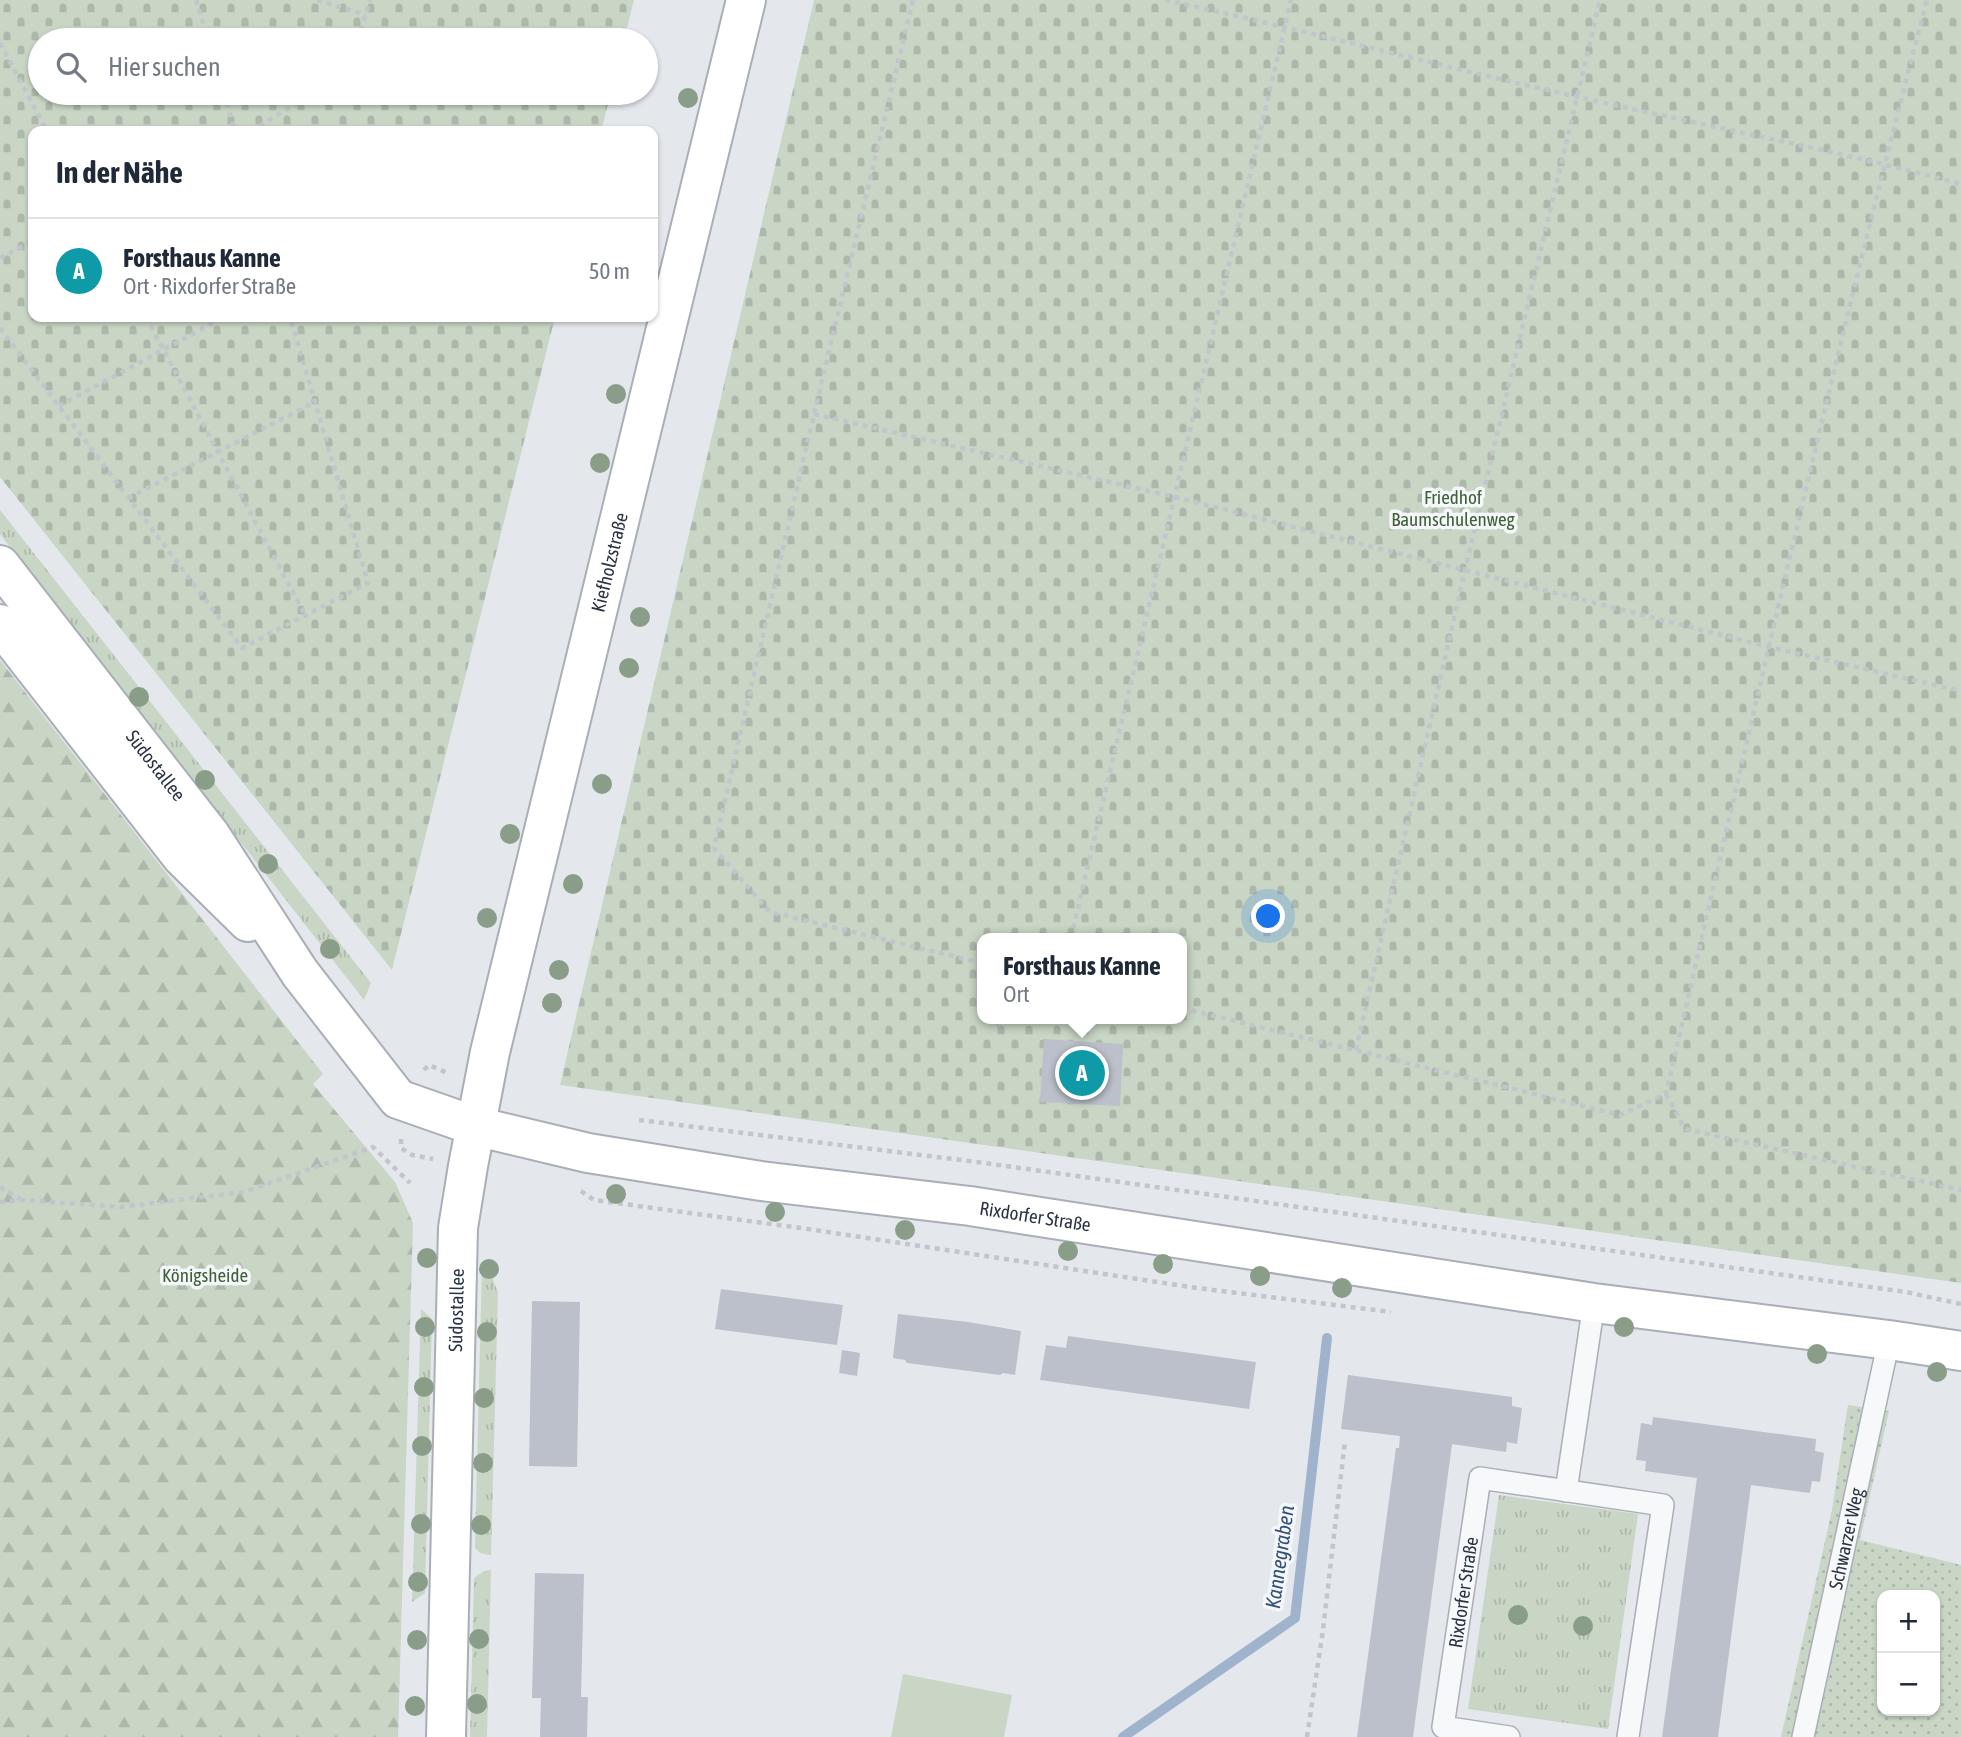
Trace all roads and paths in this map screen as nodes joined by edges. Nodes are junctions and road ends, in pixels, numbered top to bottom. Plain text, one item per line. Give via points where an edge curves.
1 (196, 0) edge
2 (317, 0) edge
3 (370, 0) edge
4 (746, 0) edge
5 (913, 0) edge
6 (1165, 0) edge
7 (1291, 0) edge
8 (1600, 0) edge
9 (1927, 0) edge
10 (366, 15) junction
11 (1285, 26) junction
12 (204, 28) edge
13 (362, 28) edge
14 (0, 43) edge
15 (28, 95) edge
16 (1576, 96) junction
17 (33, 105) edge
18 (227, 105) edge
19 (294, 105) edge
20 (44, 126) edge
21 (234, 126) edge
22 (259, 126) edge
23 (1884, 163) junction
24 (1961, 184) edge
25 (28, 244) edge
26 (0, 258) edge
27 (149, 322) edge
28 (214, 322) edge
29 (291, 322) edge
30 (0, 328) edge
31 (163, 349) junction
32 (315, 402) junction
33 (60, 406) junction
34 (814, 414) junction
35 (218, 451) junction
36 (1175, 497) junction
37 (128, 498) junction
38 (0, 565) edge
39 (1465, 570) junction
40 (305, 615) junction
41 (0, 624) edge
42 (1769, 647) junction
43 (1961, 691) edge
44 (1072, 933) edge
45 (977, 961) edge
46 (300, 973) junction
47 (1187, 1009) edge
48 (998, 1024) edge
49 (998, 1027) dead end
50 (1356, 1050) junction
51 (1666, 1094) junction
52 (631, 1119) dead end
53 (475, 1126) junction
54 (410, 1182) dead end
55 (0, 1187) edge
56 (578, 1189) dead end
57 (1961, 1190) edge
58 (22, 1200) junction
59 (0, 1202) edge
60 (1594, 1303) junction
61 (1961, 1304) edge
62 (1400, 1314) dead end
63 (1889, 1340) junction
64 (1961, 1351) edge
65 (1345, 1441) dead end
66 (1566, 1491) junction
67 (446, 1737) edge
68 (1307, 1737) edge
69 (1509, 1737) edge
70 (1628, 1737) edge
71 (1802, 1737) edge

1 - 12 path
2 - 10 path
3 - 10 path
4 - 53 main road, Kiefholzstraße
5 - 34 path
6 - 11 path
7 - 11 path
8 - 16 path
9 - 23 path
10 - 13 path
11 - 16 path
11 - 36 path
14 - 15 path
16 - 23 path
16 - 39 path
17 - 20 path
18 - 21 path
19 - 22 path
23 - 24 path
23 - 42 path
25 - 26 path
27 - 31 path
28 - 31 path
29 - 32 path
30 - 33 path
31 - 33 path
31 - 35 path
32 - 35 path
32 - 40 path via 368,583
33 - 37 path
34 - 36 path
34 - 45 path via 714,848 770,912
35 - 37 path
35 - 40 path
36 - 39 path
36 - 44 path
37 - 40 path via 242,648
38 - 46 main road, Südostallee via 211,836
39 - 42 path
39 - 50 path
41 - 46 main road, Südostallee via 182,857
42 - 43 path
42 - 51 path
46 - 53 main road, Südostallee via 398,1099
47 - 50 path
48 - 49 path
50 - 51 path via 1620,1115
51 - 57 path via 1685,1129
52 - 61 path via 977,1162 1906,1292
53 - 60 main road, Rixdorfer Straße via 588,1153 761,1181 971,1206
53 - 67 main road, Südostallee via 458,1228
54 - 58 path via 373,1147 244,1192 121,1207
55 - 58 path
56 - 62 path via 594,1200
58 - 59 path
60 - 63 main road, Rixdorfer Straße
60 - 66 lane
63 - 64 main road, Rixdorfer Straße
63 - 71 lane, Schwarzer Weg
65 - 68 path
66 - 69 lane, Rixdorfer Straße via 1480,1478 1443,1727
66 - 70 lane, Rixdorfer Straße via 1663,1505

